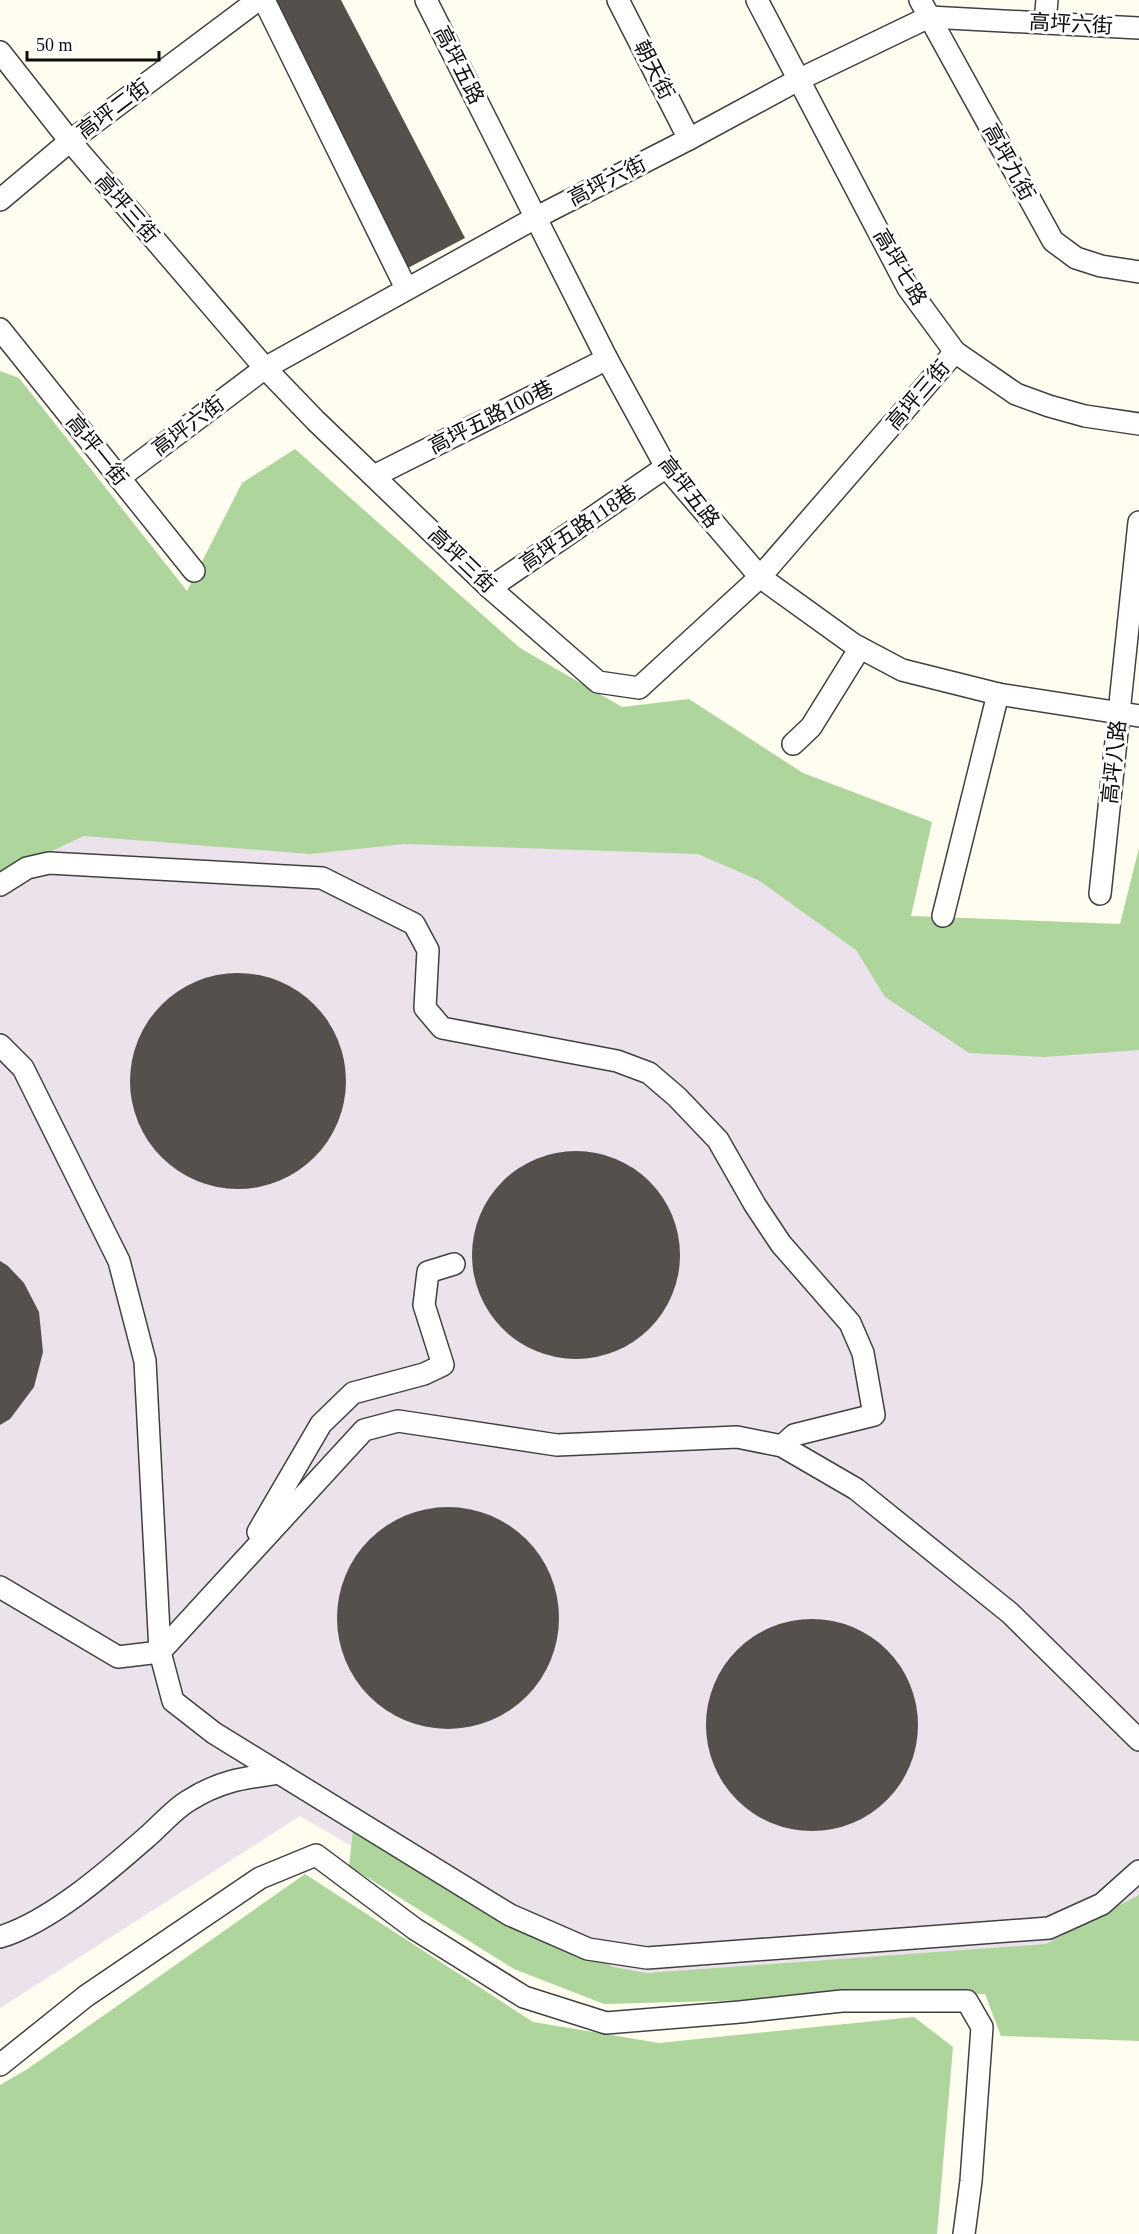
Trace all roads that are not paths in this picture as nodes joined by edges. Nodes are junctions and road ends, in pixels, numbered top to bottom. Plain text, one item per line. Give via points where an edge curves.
1 (258, 0) edge
2 (264, 0) edge
3 (426, 0) edge
4 (618, 0) edge
5 (757, 0) edge
6 (1047, 0) edge
7 (925, 8) edge
8 (1045, 22) junction
9 (1139, 28) edge
10 (0, 52) edge
11 (798, 80) junction
12 (689, 139) junction
13 (70, 141) junction
14 (0, 200) edge
15 (537, 217) junction
16 (1139, 272) edge
17 (406, 288) junction
18 (0, 329) edge
19 (955, 352) junction
20 (607, 359) junction
21 (265, 368) junction
22 (1139, 424) edge
23 (666, 467) junction
24 (374, 476) junction
25 (119, 478) junction
26 (1139, 522) edge
27 (194, 571) dead end
28 (760, 577) junction
29 (490, 588) junction
30 (860, 648) junction
31 (998, 694) junction
32 (1129, 715) edge
33 (793, 744) dead end
34 (0, 885) edge
35 (1100, 894) dead end
36 (943, 916) dead end
37 (0, 1045) edge
38 (454, 1264) dead end
39 (782, 1446) junction
40 (236, 1569) junction
41 (0, 1587) edge
42 (160, 1652) junction
43 (1139, 1740) edge
44 (279, 1773) junction
45 (1139, 1871) edge
46 (0, 1937) edge
47 (0, 2065) edge
48 (964, 2234) edge

1 - 13 street, 高坪二街
2 - 17 street
3 - 15 street, 高坪五路
4 - 12 street, 朝天街
5 - 11 street, 高坪七路
6 - 8 street
7 - 8 street, 高坪六街
7 - 11 street, 高坪六街
7 - 16 street, 高坪九街 via 1053,241 1076,258
8 - 9 street, 高坪六街
10 - 13 street, 高坪三街
11 - 12 street, 高坪六街
11 - 19 street, 高坪七路 via 908,288
12 - 15 street, 高坪六街
13 - 14 street, 高坪二街
13 - 21 street, 高坪三街
15 - 17 street, 高坪六街
15 - 20 street, 高坪五路
17 - 21 street, 高坪六街
18 - 25 street, 高坪一街
19 - 22 street, 高坪七路 via 1016,394 1085,416
19 - 28 street, 高坪三街
20 - 23 street, 高坪五路
20 - 24 street, 高坪五路100巷
21 - 24 street, 高坪三街
21 - 25 street, 高坪六街
23 - 28 street, 高坪五路
23 - 29 street, 高坪五路118巷
24 - 29 street, 高坪三街
25 - 27 street, 高坪一街
26 - 32 street, 高坪八路
28 - 29 street, 高坪三街 via 639,688 598,682
28 - 30 street, 高坪五路
30 - 31 street, 高坪五路 via 902,670
30 - 33 street via 811,727
31 - 32 street, 高坪五路
31 - 36 street
32 - 35 street, 高坪八路
34 - 39 street via 27,868 49,863 322,878 414,924 428,950 425,1008 442,1028 618,1061 649,1073 718,1140 781,1244 850,1323 863,1353 874,1415 794,1435
37 - 42 street via 23,1068 122,1272 145,1362
38 - 40 street via 428,1272 424,1305 443,1365 353,1393 321,1424
39 - 40 street via 737,1437 557,1445 398,1421 364,1430
39 - 43 street via 856,1489 1002,1606
40 - 42 street
41 - 42 street via 118,1657
42 - 44 street via 173,1701 214,1733
44 - 45 street via 510,1915 588,1949 647,1959 1049,1928 1102,1905
44 - 46 street via 226,1781 186,1801 75,1896 20,1931
47 - 48 street via 86,1996 260,1878 316,1855 415,1929 524,1997 606,2023 843,2001 967,2001 982,2027

